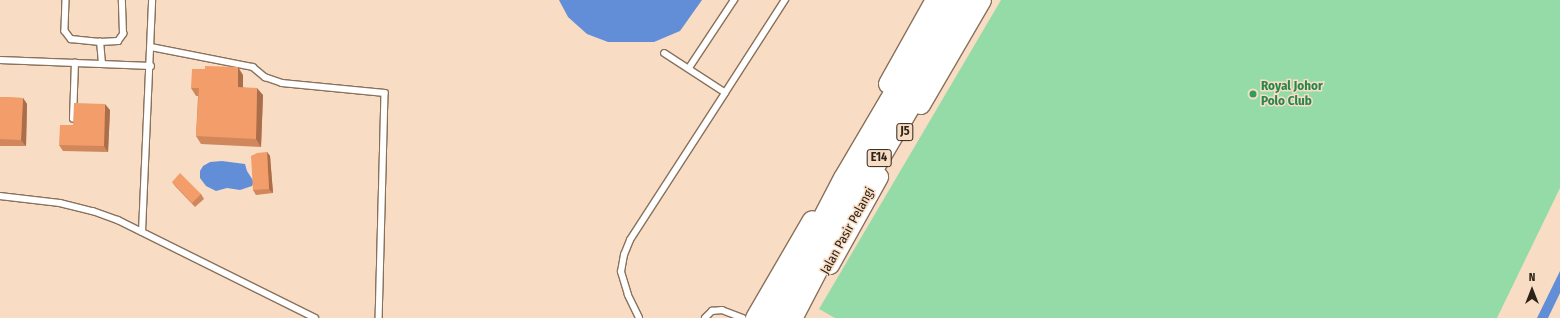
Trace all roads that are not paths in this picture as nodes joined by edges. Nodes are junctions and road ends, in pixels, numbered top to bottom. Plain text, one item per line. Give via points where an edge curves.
1 (66, 0) edge
2 (122, 0) edge
3 (152, 0) edge
4 (734, 0) edge
5 (785, 0) edge
6 (935, 0) edge
7 (949, 0) edge
8 (971, 0) edge
9 (982, 0) edge
10 (100, 42) junction
11 (151, 47) junction
12 (665, 54) dead end
13 (0, 60) edge
14 (75, 63) junction
15 (102, 64) junction
16 (151, 66) junction
17 (689, 68) junction
18 (725, 93) junction
19 (73, 119) edge
20 (0, 196) edge
21 (142, 232) junction
22 (315, 318) edge
23 (379, 318) edge
24 (639, 318) edge
25 (705, 318) edge
26 (744, 318) edge
27 (755, 318) edge
28 (771, 318) edge
29 (791, 318) edge
30 (800, 318) edge

1 - 10 lane via 65,31 70,39
2 - 10 lane via 123,34 118,41
3 - 11 lane
4 - 17 lane
5 - 18 lane
6 - 27 main road
7 - 28 highway, E14 via 844,178
8 - 29 highway, E14 via 842,220
9 - 30 main road, Jalan Pasir Pelangi / J5
10 - 15 lane
11 - 16 lane
11 - 23 lane via 253,67 265,77 282,83 385,93
12 - 17 lane
13 - 14 lane
14 - 15 lane
14 - 19 lane
15 - 16 lane
16 - 21 lane
17 - 18 lane
18 - 24 lane via 630,240 624,255 622,272 628,295
20 - 21 lane via 40,200 93,211
21 - 22 lane
25 - 26 lane via 712,311 722,310

